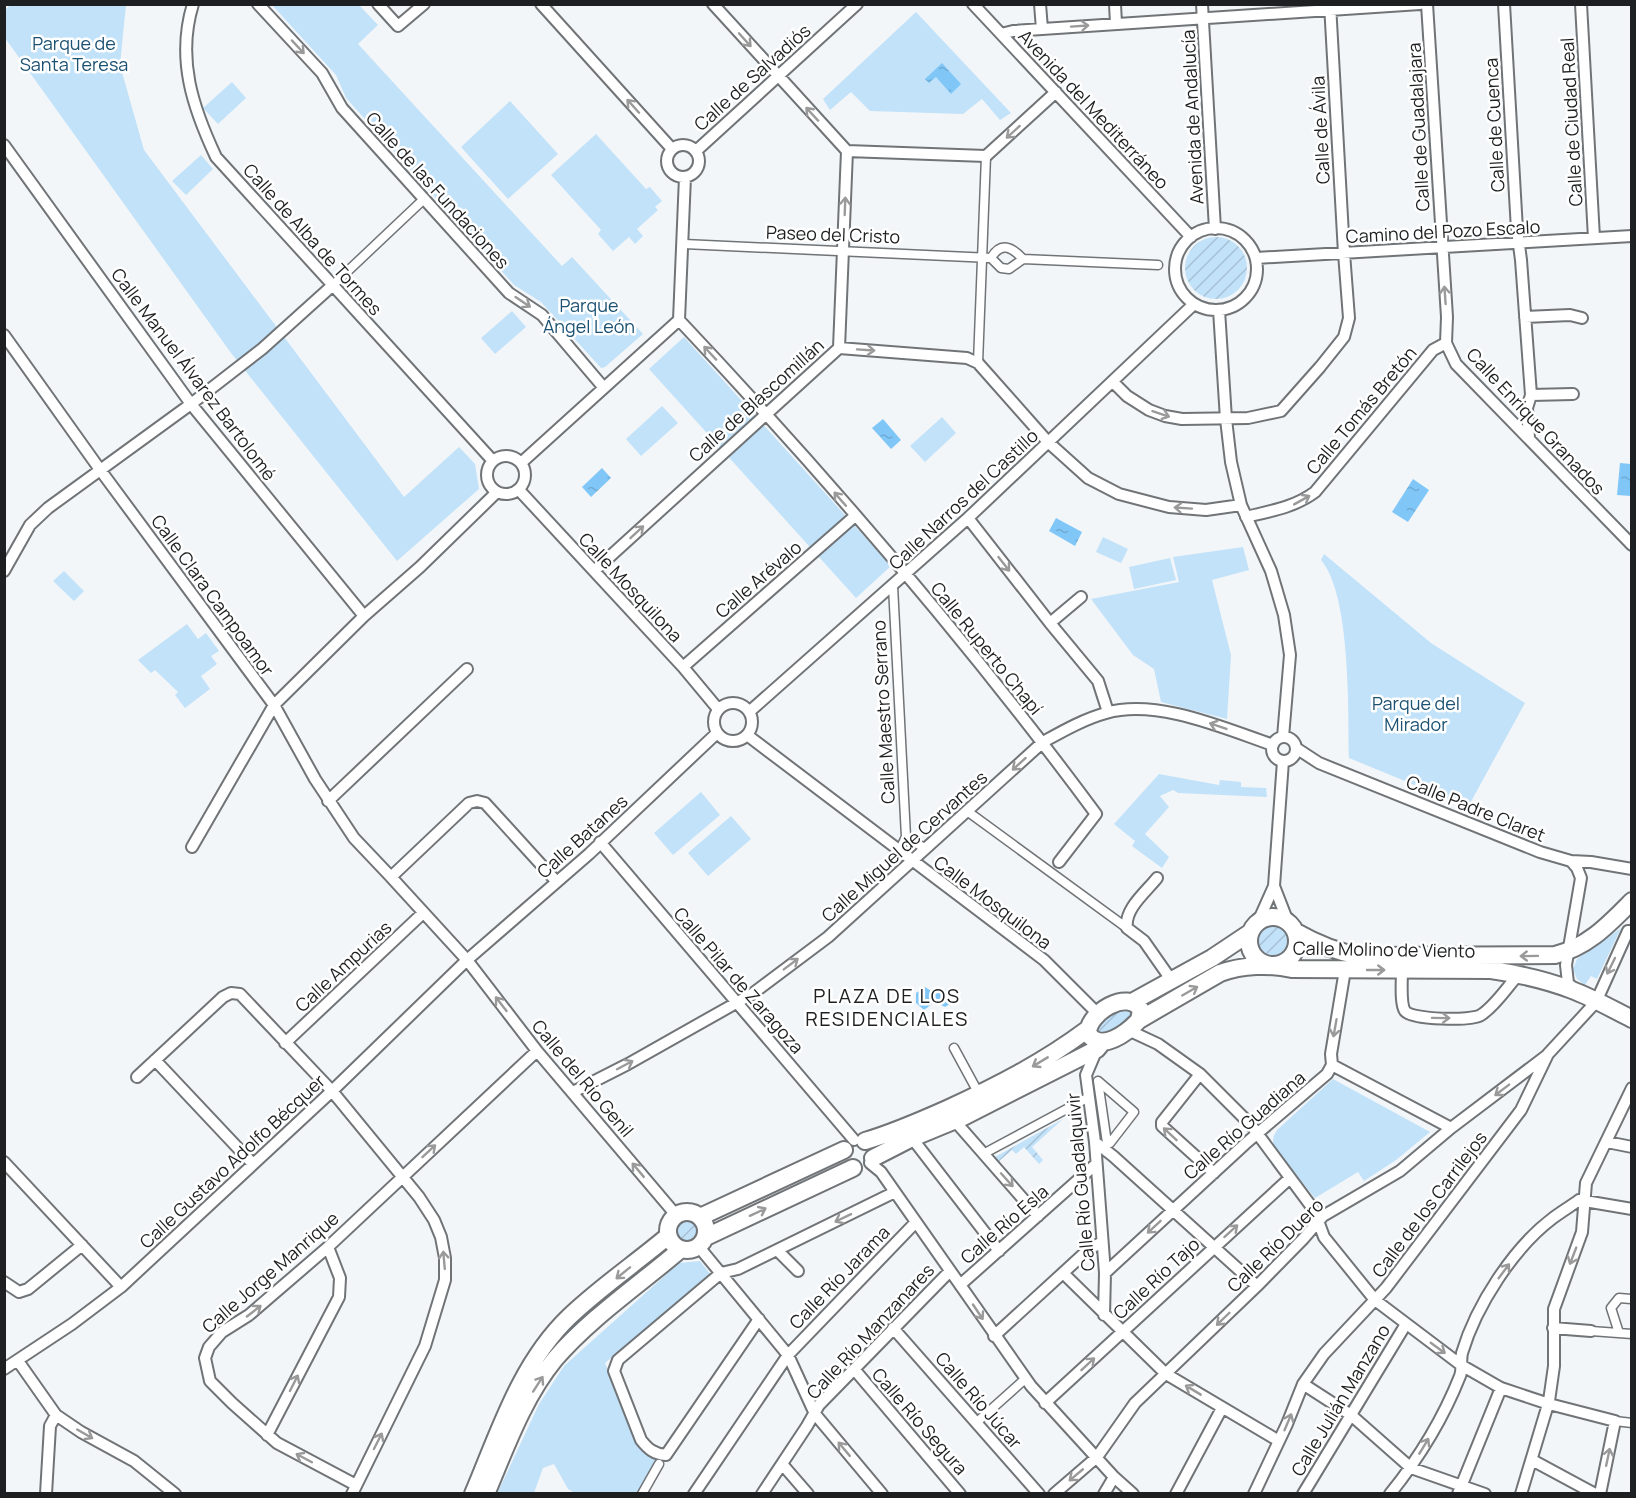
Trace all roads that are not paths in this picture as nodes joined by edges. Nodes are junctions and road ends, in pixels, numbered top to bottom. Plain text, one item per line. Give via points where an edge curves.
1 (193, 4) edge
2 (258, 4) edge
3 (378, 4) edge
4 (424, 4) edge
5 (541, 4) edge
6 (712, 4) edge
7 (857, 4) edge
8 (973, 4) edge
9 (1040, 4) edge
10 (1115, 4) edge
11 (1202, 4) edge
12 (1420, 4) edge
13 (1427, 4) edge
14 (1504, 4) edge
15 (1581, 4) edge
16 (1330, 7) edge
17 (1203, 17) junction
18 (1116, 24) junction
19 (1042, 29) junction
20 (1001, 34) junction
21 (778, 76) junction
22 (1056, 92) junction
23 (4, 145) edge
24 (672, 149) junction
25 (696, 151) junction
26 (847, 151) junction
27 (986, 156) junction
28 (685, 177) junction
29 (424, 199) junction
30 (1215, 229) junction
31 (1632, 236) edge
32 (1191, 237) junction
33 (1594, 238) junction
34 (1519, 243) junction
35 (684, 244) junction
36 (1441, 247) junction
37 (843, 251) junction
38 (1344, 253) junction
39 (986, 258) junction
40 (1256, 258) junction
41 (1023, 260) junction
42 (1158, 265) dead end
43 (333, 285) junction
44 (1194, 304) junction
45 (1219, 310) junction
46 (1525, 317) junction
47 (1582, 318) dead end
48 (679, 320) junction
49 (4, 335) edge
50 (1446, 343) junction
51 (839, 348) junction
52 (978, 363) junction
53 (1113, 382) junction
54 (604, 388) junction
55 (1573, 394) dead end
56 (1531, 395) junction
57 (191, 404) junction
58 (1527, 408) junction
59 (766, 413) junction
60 (1506, 415) junction
61 (1226, 420) junction
62 (1529, 438) junction
63 (1048, 442) junction
64 (493, 461) junction
65 (522, 463) junction
66 (101, 471) junction
67 (519, 490) junction
68 (497, 492) junction
69 (1241, 505) junction
70 (855, 516) junction
71 (1246, 517) junction
72 (968, 518) junction
73 (1632, 544) edge
74 (4, 571) edge
75 (594, 571) junction
76 (905, 575) junction
77 (893, 586) junction
78 (1081, 597) dead end
79 (364, 616) junction
80 (1050, 623) junction
81 (683, 667) junction
82 (467, 669) dead end
83 (274, 705) junction
84 (718, 709) junction
85 (749, 712) junction
86 (1108, 712) junction
87 (717, 734) junction
88 (747, 735) junction
89 (1283, 738) junction
90 (1043, 742) junction
91 (1273, 746) junction
92 (1296, 748) junction
93 (1285, 761) junction
94 (1319, 764) junction
95 (328, 801) junction
96 (967, 811) junction
97 (906, 837) junction
98 (600, 842) junction
99 (192, 847) dead end
100 (926, 849) junction
101 (899, 851) junction
102 (912, 861) junction
103 (1571, 861) junction
104 (1059, 862) dead end
105 (1590, 862) junction
106 (1629, 871) edge
107 (391, 877) junction
108 (1157, 878) dead end
109 (1581, 878) junction
110 (556, 881) junction
111 (1274, 886) junction
112 (1632, 901) edge
113 (423, 913) junction
114 (1292, 927) junction
115 (1127, 928) junction
116 (1254, 928) junction
117 (1630, 931) edge
118 (1568, 952) junction
119 (467, 960) junction
120 (1276, 966) junction
121 (1346, 970) junction
122 (1402, 970) junction
123 (1519, 974) junction
124 (1172, 981) junction
125 (1575, 991) junction
126 (1132, 1002) junction
127 (1596, 1002) junction
128 (738, 1003) junction
129 (1098, 1014) junction
130 (1632, 1019) edge
131 (1134, 1025) junction
132 (1088, 1029) junction
133 (285, 1043) junction
134 (1099, 1046) junction
135 (954, 1048) dead end
136 (537, 1051) junction
137 (1548, 1054) junction
138 (154, 1060) junction
139 (1332, 1065) junction
140 (1200, 1074) junction
141 (137, 1077) dead end
142 (1632, 1088) edge
143 (332, 1091) junction
144 (573, 1092) junction
145 (979, 1094) junction
146 (1089, 1097) junction
147 (1134, 1112) joint
148 (954, 1120) junction
149 (1451, 1128) junction
150 (1257, 1134) junction
151 (912, 1138) junction
152 (1095, 1142) junction
153 (1607, 1142) junction
154 (854, 1144) junction
155 (1632, 1147) edge
156 (983, 1154) junction
157 (871, 1161) junction
158 (5, 1162) edge
159 (252, 1163) junction
160 (1096, 1164) junction
161 (853, 1168) junction
162 (1214, 1173) junction
163 (401, 1177) junction
164 (1290, 1178) junction
165 (895, 1192) junction
166 (1585, 1200) junction
167 (1632, 1209) edge
168 (1173, 1211) junction
169 (676, 1215) junction
170 (700, 1216) junction
171 (1038, 1216) junction
172 (915, 1222) junction
173 (1318, 1224) junction
174 (668, 1236) junction
175 (702, 1242) junction
176 (1102, 1242) junction
177 (82, 1245) junction
178 (328, 1247) junction
179 (1214, 1247) junction
180 (680, 1250) junction
181 (777, 1250) junction
182 (999, 1251) junction
183 (950, 1270) junction
184 (798, 1271) dead end
185 (721, 1273) junction
186 (1063, 1273) junction
187 (1105, 1273) junction
188 (4, 1282) edge
189 (960, 1285) junction
190 (120, 1287) junction
191 (1257, 1287) junction
192 (1631, 1299) edge
193 (1375, 1300) junction
194 (1104, 1315) junction
195 (759, 1318) junction
196 (1406, 1324) junction
197 (893, 1328) junction
198 (1553, 1328) junction
199 (1591, 1331) joint
200 (1123, 1332) junction
201 (1619, 1333) junction
202 (1632, 1334) edge
203 (994, 1336) junction
204 (788, 1355) junction
205 (18, 1361) junction
206 (1461, 1365) junction
207 (4, 1369) edge
208 (854, 1369) junction
209 (1166, 1374) junction
210 (1025, 1379) junction
211 (1303, 1384) junction
212 (1502, 1388) junction
213 (1045, 1403) junction
214 (1549, 1404) junction
215 (1222, 1408) junction
216 (815, 1414) junction
217 (56, 1415) junction
218 (1351, 1415) junction
219 (1615, 1421) junction
220 (977, 1422) junction
221 (1632, 1423) edge
222 (267, 1434) junction
223 (1279, 1441) junction
224 (1096, 1457) junction
225 (662, 1459) junction
226 (1532, 1460) junction
227 (782, 1464) junction
228 (1411, 1468) junction
229 (1114, 1477) junction
230 (354, 1489) edge
231 (1460, 1490) edge
232 (46, 1494) edge
233 (175, 1494) edge
234 (473, 1494) edge
235 (486, 1494) edge
236 (642, 1494) edge
237 (694, 1494) edge
238 (762, 1494) edge
239 (808, 1494) edge
240 (882, 1494) edge
241 (960, 1494) edge
242 (1039, 1494) edge
243 (1054, 1494) edge
244 (1104, 1494) edge
245 (1133, 1494) edge
246 (1176, 1494) edge
247 (1254, 1494) edge
248 (1303, 1494) edge
249 (1390, 1494) edge
250 (1485, 1494) edge
251 (1521, 1494) edge
252 (1595, 1494) edge
253 (1600, 1494) edge

1 - 43 street, Calle de Alba de Tormes via 188,21 187,70 198,117 216,157
2 -> 29 street, Calle de las Fundaciones via 322,73 342,108
3 - 4 street via 398,26
24 -> 5 street
6 -> 21 street
7 - 21 street, Calle de Salvadiós
8 - 20 street, Avenida del Mediterráneo
9 - 19 street
10 - 18 street
11 - 17 street, Avenida de Andalucía
12 - 16 street
13 - 36 street, Calle de Guadalajara
14 - 34 street, Calle de Cuenca
15 - 33 street, Calle de Ciudad Real
16 - 17 street
16 - 38 street, Calle de Ávila
17 - 18 street
17 - 30 street, Avenida de Andalucía
19 -> 18 street
19 - 20 street
20 - 22 street, Avenida del Mediterráneo
21 - 25 street, Calle de Salvadiós
26 -> 21 street
22 -> 27 street
22 - 32 street, Avenida del Mediterráneo
23 - 57 street, Calle Manuel Álvarez Bartolomé
24 - 25 street via 685,145
24 - 28 street via 667,157 669,169
25 - 28 street via 696,171
26 - 27 street
37 -> 26 street
27 - 39 street
28 - 35 street
29 - 43 street
29 -> 54 street, Calle de las Fundaciones via 509,293 542,315
30 - 32 street
30 - 40 street via 1243,239
31 - 33 street, Camino del Pozo Escalo
32 - 44 street via 1181,248 1175,269 1184,295
33 - 34 street, Camino del Pozo Escalo
34 - 36 street, Camino del Pozo Escalo
34 - 46 street, Calle de Cuenca
35 - 37 street, Paseo del Cristo
35 - 48 street
36 - 38 street, Camino del Pozo Escalo
50 -> 36 street
37 - 39 street, Paseo del Cristo
37 - 51 street
38 - 40 street, Camino del Pozo Escalo
38 - 61 street, Calle de Ávila via 1349,318 1344,337 1281,411
39 - 41 street, Paseo del Cristo via 1009,269
39 - 41 street, Paseo del Cristo via 1003,247
39 - 52 street
40 - 45 street via 1252,290 1242,302
41 - 42 street, Paseo del Cristo
43 - 57 street via 262,349
43 - 64 street, Calle de Alba de Tormes
44 - 45 street
44 - 53 street, Calle Narros del Castillo
45 - 61 street
46 - 47 street
46 - 56 street, Calle de Cuenca
48 - 54 street
59 -> 48 street, Calle Ruperto Chapí
49 - 66 street, Calle Clara Campoamor
50 - 60 street, Calle Enrique Granados via 1456,363
71 -> 50 street, Calle Tomás Bretón via 1294,505 1315,492 1432,350
51 -> 52 street, Calle de Blascomillán via 968,358
51 - 59 street, Calle de Blascomillán
52 - 63 street
53 -> 61 street, Calle de Ávila via 1127,396 1165,416
53 - 63 street, Calle Narros del Castillo
54 - 65 street
55 - 56 street
56 - 58 street
57 - 66 street
57 - 79 street, Calle Manuel Álvarez Bartolomé
58 - 60 street
58 - 62 street
70 -> 59 street, Calle Ruperto Chapí
75 -> 59 street, Calle de Blascomillán
60 - 62 street, Calle Enrique Granados
61 - 69 street
62 - 73 street, Calle Enrique Granados
69 -> 63 street via 1206,510 1169,507 1119,494 1088,478
63 - 72 street, Calle Narros del Castillo
64 - 65 street via 511,456
64 - 68 street via 487,477
65 - 67 street via 525,480
66 - 74 street via 30,525
66 - 83 street, Calle Clara Campoamor
67 - 68 street
67 - 75 street, Calle Mosquilona
68 - 79 street
69 - 71 street
70 - 76 street, Calle Ruperto Chapí
70 - 81 street, Calle Arévalo
71 - 89 street via 1271,571 1284,615 1290,655
72 - 76 street, Calle Narros del Castillo
72 -> 80 street
75 - 81 street, Calle Mosquilona
76 - 77 street, Calle Narros del Castillo
76 - 90 street, Calle Ruperto Chapí
77 - 85 street, Calle Narros del Castillo
77 - 97 street, Calle Maestro Serrano
78 - 80 street
79 - 83 street
80 - 86 street via 1098,681
81 - 84 street, Calle Mosquilona
82 - 95 street
83 - 95 street, Calle Clara Campoamor
83 - 99 street
84 - 85 street via 735,703
84 - 87 street via 714,717
85 - 88 street via 752,720
86 - 90 street, Calle Miguel de Cervantes
91 -> 86 street, Calle Miguel de Cervantes via 1176,713
87 - 88 street via 732,741
87 - 98 street, Calle Batanes
88 - 101 street, Calle Mosquilona
89 - 91 street
89 - 92 street via 1289,738
90 -> 96 street, Calle Miguel de Cervantes
90 - 104 street, Calle Ruperto Chapí via 1096,814
91 - 93 street via 1274,756
92 - 93 street via 1294,756
92 - 94 street, Calle Padre Claret
93 - 94 street, Calle Padre Claret
93 - 111 street
94 - 103 street, Calle Padre Claret
95 - 107 street, Calle Clara Campoamor via 354,838
96 - 100 street, Calle Miguel de Cervantes
96 - 115 street
97 - 100 street
97 - 101 street, Calle Maestro Serrano
98 - 110 street, Calle Batanes
98 - 128 street, Calle Pilar de Zaragoza
100 - 102 street, Calle Miguel de Cervantes
101 - 102 street, Calle Mosquilona
128 -> 102 street, Calle Miguel de Cervantes via 828,937
102 - 129 street, Calle Mosquilona via 1044,960
103 - 105 street, Calle Padre Claret
103 - 109 street
105 - 106 street, Calle Padre Claret
105 - 109 street
107 - 110 street via 469,803 477,801 485,803
107 - 113 street, Calle Clara Campoamor
108 - 115 street via 1129,911
109 - 118 street
110 - 119 street, Calle Batanes
111 - 114 street
111 - 116 street
112 - 118 main road, Calle Molino de Viento via 1602,931
113 - 119 street, Calle del Río Genil
113 - 133 street, Calle Ampurias
114 - 116 main road via 1275,917 1262,920
118 -> 114 main road, Calle Molino de Viento via 1360,956 1318,945
114 - 120 main road via 1297,945 1292,957
115 - 124 street via 1144,941
116 - 120 main road via 1249,939 1252,953 1262,963
116 - 124 main road
117 -> 127 street, Calle de los Carrilejos
118 - 125 street via 1566,975
136 -> 119 street, Calle del Río Genil
119 - 143 street, Calle Gustavo Adolfo Bécquer
120 - 121 main road, Calle Molino de Viento
131 -> 120 main road, Calle Molino de Viento via 1232,969
121 -> 122 main road, Calle Molino de Viento
121 -> 139 street
122 - 123 main road, Calle Molino de Viento via 1491,970
122 -> 123 street via 1402,1007 1414,1017 1478,1017
123 - 125 main road, Calle Molino de Viento
124 - 126 main road
125 - 127 main road, Calle Molino de Viento
126 - 129 main road via 1119,1002
126 - 131 main road via 1139,1006
127 - 130 main road, Calle Molino de Viento
127 - 137 street, Calle de los Carrilejos
144 -> 128 street, Calle Miguel de Cervantes
128 - 154 street, Calle Pilar de Zaragoza
129 - 132 main road
131 - 134 main road, Calle Molino de Viento
131 - 140 street
132 - 134 main road via 1090,1038
132 -> 145 main road via 1061,1049
133 - 138 street via 240,994 231,993
133 - 143 street
134 - 146 street, Calle Río Guadalquivir via 1086,1075
134 - 148 main road
135 - 145 street
136 - 144 street, Calle del Río Genil
163 -> 136 street, Calle Jorge Manrique
137 -> 149 street, Calle Río Duero
137 - 193 street, Calle de los Carrilejos via 1521,1110
138 - 141 street
138 - 159 street
139 - 149 street
139 - 150 street, Calle Río Guadiana via 1328,1074
140 - 150 street
162 -> 140 street via 1162,1126
142 - 153 street
143 - 159 street, Calle Gustavo Adolfo Bécquer
143 - 163 street
169 -> 144 street, Calle del Río Genil
145 - 154 main road via 898,1131
146 - 152 street, Calle Río Guadalquivir
146 - 156 street
147 - 147 street via 1107,1089 1098,1081 1107,1143
148 - 151 main road
148 - 156 street
149 - 173 street, Calle Río Duero via 1400,1171 1332,1210
150 - 162 street, Calle Río Guadiana
150 - 164 street
151 - 157 main road
151 - 182 street
152 - 160 street, Calle Río Guadalquivir
152 - 168 street
153 - 155 street
153 - 166 street via 1586,1183
154 - 157 main road via 871,1146
154 - 161 main road via 844,1159
154 - 170 main road
156 -> 171 street
157 - 161 main road via 862,1168
157 - 165 street
158 - 177 street
159 - 190 street, Calle Gustavo Adolfo Bécquer
160 - 171 street, Calle Río Esla
160 - 176 street, Calle Río Guadalquivir
175 -> 161 main road
162 - 168 street, Calle Río Guadiana
163 - 178 street, Calle Jorge Manrique
230 -> 163 street via 418,1362 445,1280 445,1258 434,1220
164 - 173 street via 1314,1210
179 -> 164 street, Calle Río Tajo
165 - 172 street
165 -> 181 street
166 - 167 street
166 -> 198 street via 1582,1232 1554,1309
206 -> 166 street via 1473,1326 1499,1277 1551,1219
168 - 179 street
168 -> 187 street, Calle Río Guadiana
169 - 170 main road via 691,1212
169 - 174 main road via 669,1224
170 - 175 main road via 705,1224
171 - 182 street, Calle Río Esla
172 - 183 street
172 - 204 street, Calle Río Jarama
173 - 191 street, Calle Río Duero
173 - 193 street
174 - 180 main road
174 -> 234 main road via 568,1317 542,1348 525,1374
175 - 180 main road via 690,1251
175 - 185 street
176 - 186 street
176 - 187 street, Calle Río Guadalquivir
177 - 188 street via 28,1289 19,1292
177 - 190 street
222 -> 178 street via 339,1297 340,1278
222 -> 178 street, Calle Jorge Manrique via 210,1381 205,1358 215,1338 268,1300
179 - 191 street
179 - 200 street, Calle Río Tajo
235 -> 180 main road via 528,1399 556,1358
181 - 184 street
181 - 185 street
182 - 189 street, Calle Río Esla
183 - 189 street
183 - 197 street, Calle Río Manzanares
185 - 195 street
185 - 225 street via 615,1365 641,1440
186 - 194 street
186 - 203 street
187 - 194 street, Calle Río Guadalquivir
189 -> 203 street
190 - 205 street, Calle Gustavo Adolfo Bécquer
191 -> 209 street, Calle Río Duero
192 - 201 street via 1619,1298 1611,1308
193 - 196 street
193 - 211 street, Calle de los Carrilejos via 1324,1354
194 - 200 street
195 - 204 street
195 - 225 street
196 -> 206 street
196 - 218 street, Calle Julián Manzano
197 - 208 street, Calle Río Manzanares
197 - 220 street, Calle Río Júcar
198 - 199 street
198 - 214 street
199 - 201 street
200 - 209 street
213 -> 200 street, Calle Río Tajo
201 - 202 street
203 - 210 street
204 - 216 street
204 - 237 street, Calle Río Jarama
205 - 207 street, Calle Gustavo Adolfo Bécquer
205 - 217 street
206 - 212 street
228 -> 206 street via 1436,1427
208 - 216 street, Calle Río Manzanares
208 - 241 street, Calle Río Segura
215 -> 209 street
209 - 224 street, Calle Río Duero via 1135,1403
210 - 213 street
210 - 220 street
211 - 218 street
223 -> 211 street, Calle de los Carrilejos
212 - 214 street
212 - 231 street
213 - 224 street
214 - 219 street
214 - 226 street
215 - 223 street
215 - 246 street
216 - 227 street, Calle Río Manzanares
240 -> 216 street
217 - 232 street via 50,1426
217 -> 233 street via 134,1461
218 - 228 street
218 - 248 street, Calle Julián Manzano
219 - 221 street
253 -> 219 street
220 - 242 street, Calle Río Júcar
230 -> 222 street, Calle Jorge Manrique
223 - 247 street, Calle de los Carrilejos
224 - 229 street
224 -> 243 street, Calle Río Duero
225 - 236 street
226 - 251 street
226 - 252 street
227 - 238 street, Calle Río Manzanares
227 - 239 street
228 - 231 street
228 - 249 street
229 - 244 street
229 - 245 street
231 - 250 street

